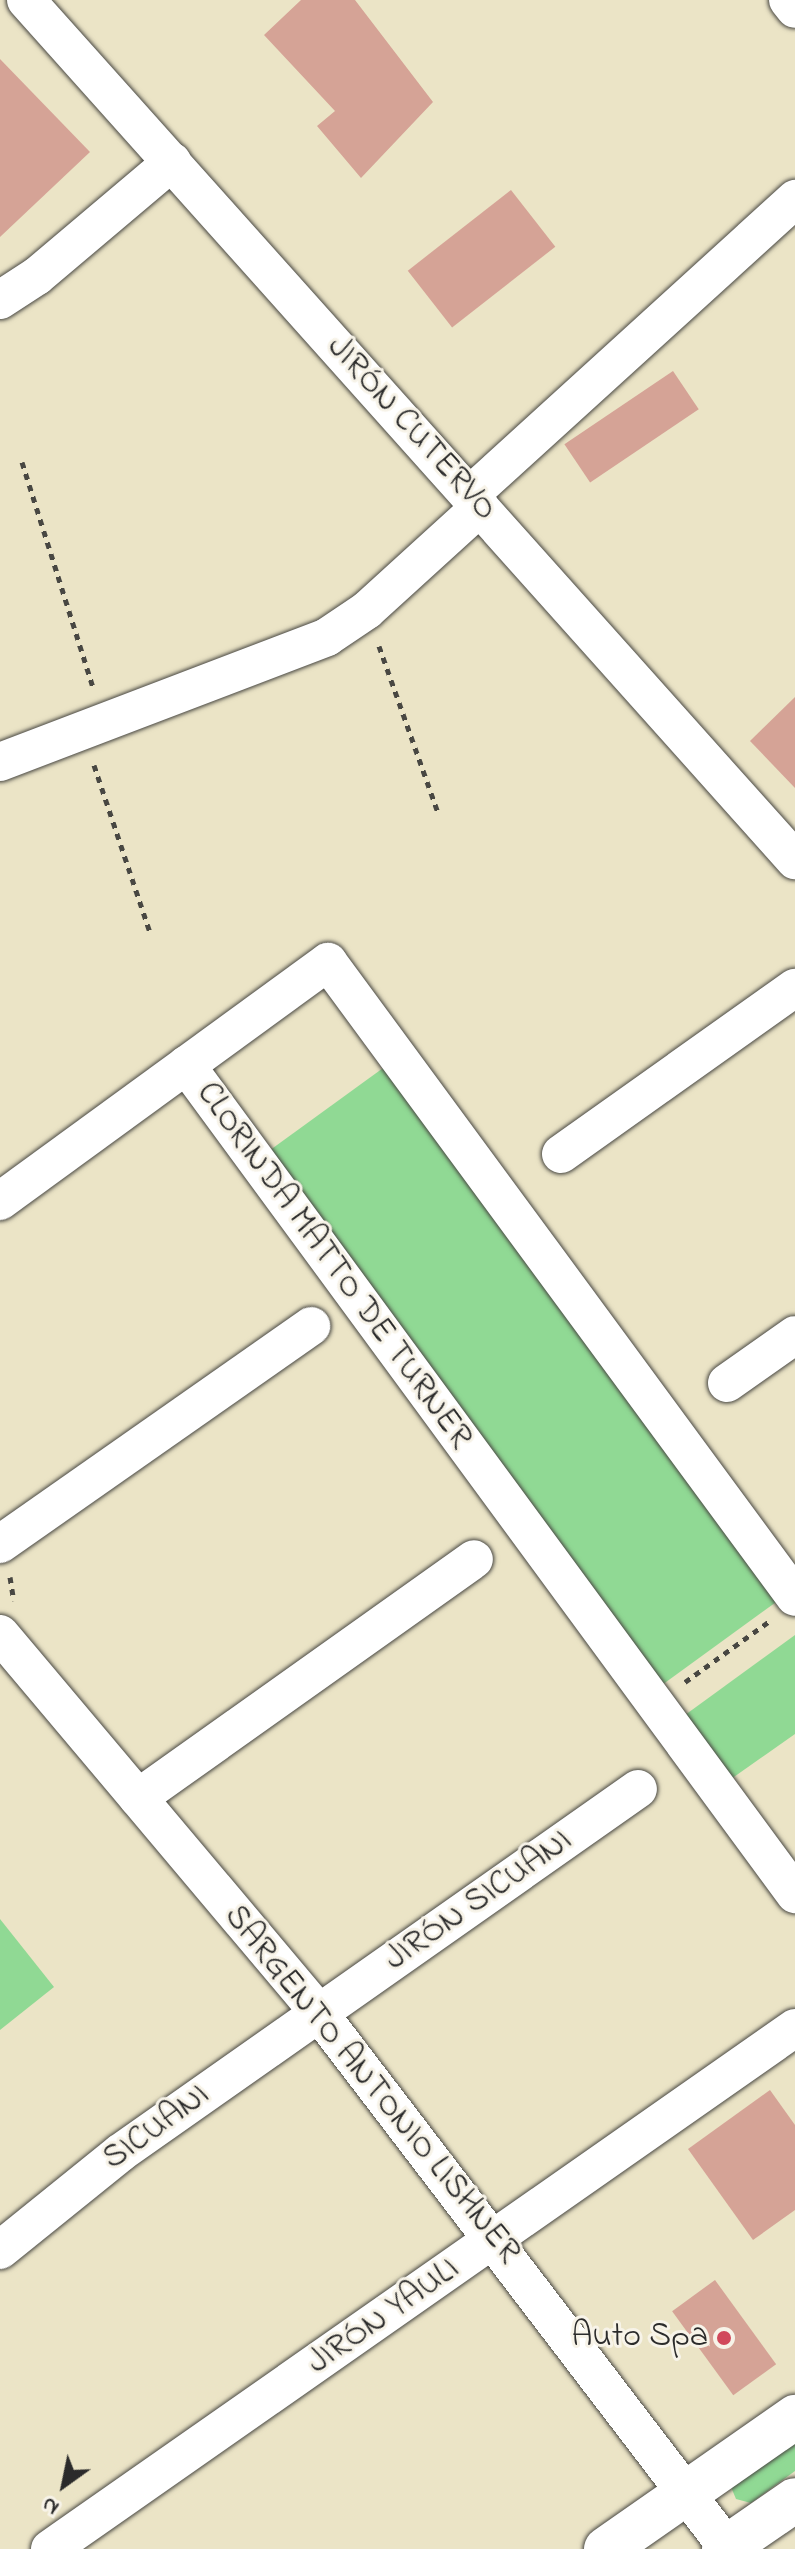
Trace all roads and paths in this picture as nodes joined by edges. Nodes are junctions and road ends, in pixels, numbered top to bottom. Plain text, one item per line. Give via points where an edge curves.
1 (26, 0) edge
2 (788, 0) edge
3 (795, 9) edge
4 (172, 162) junction
5 (795, 199) edge
6 (0, 300) edge
7 (22, 462) dead end
8 (475, 501) junction
9 (367, 610) junction
10 (94, 727) junction
11 (0, 762) edge
12 (439, 815) dead end
13 (795, 860) edge
14 (151, 935) dead end
15 (795, 988) edge
16 (186, 1065) junction
17 (561, 1154) dead end
18 (0, 1201) edge
19 (311, 1326) dead end
20 (795, 1335) edge
21 (727, 1383) dead end
22 (0, 1544) edge
23 (474, 1559) dead end
24 (789, 1604) edge
25 (0, 1634) edge
26 (655, 1704) junction
27 (638, 1789) dead end
28 (138, 1798) junction
29 (795, 1894) edge
30 (319, 2013) junction
31 (795, 2028) edge
32 (496, 2239) junction
33 (0, 2250) edge
34 (795, 2417) edge
35 (686, 2494) junction
36 (795, 2500) edge
37 (726, 2548) edge
38 (50, 2549) edge
39 (606, 2549) edge

1 - 4 street, JIRÓN CUTERVO
2 - 3 street
4 - 6 street via 37,276
4 - 8 street, JIRÓN CUTERVO
5 - 8 street
7 - 10 path
8 - 9 street
8 - 13 street, JIRÓN CUTERVO
9 - 10 street via 327,637
9 - 12 path
10 - 11 street
10 - 14 path
15 - 17 street
16 - 18 street
16 - 24 street, CLORINDA MATTO DE TURNER via 328,962
16 - 26 street, CLORINDA MATTO DE TURNER
19 - 22 street
20 - 21 street
23 - 28 street
24 - 26 path
25 - 28 street, SARGENTO ANTONIO LISHNER
26 - 29 street, CLORINDA MATTO DE TURNER
27 - 30 street, JIRÓN SICUANI
28 - 30 street, SARGENTO ANTONIO LISHNER
30 - 32 street, SARGENTO ANTONIO LISHNER
30 - 33 street, SICUANI via 120,2153
31 - 32 street, JIRÓN YAULI
32 - 35 street, SARGENTO ANTONIO LISHNER
32 - 38 street, JIRÓN YAULI
34 - 35 main road
35 - 37 street, SARGENTO ANTONIO LISHNER
35 - 39 main road
36 - 37 main road

